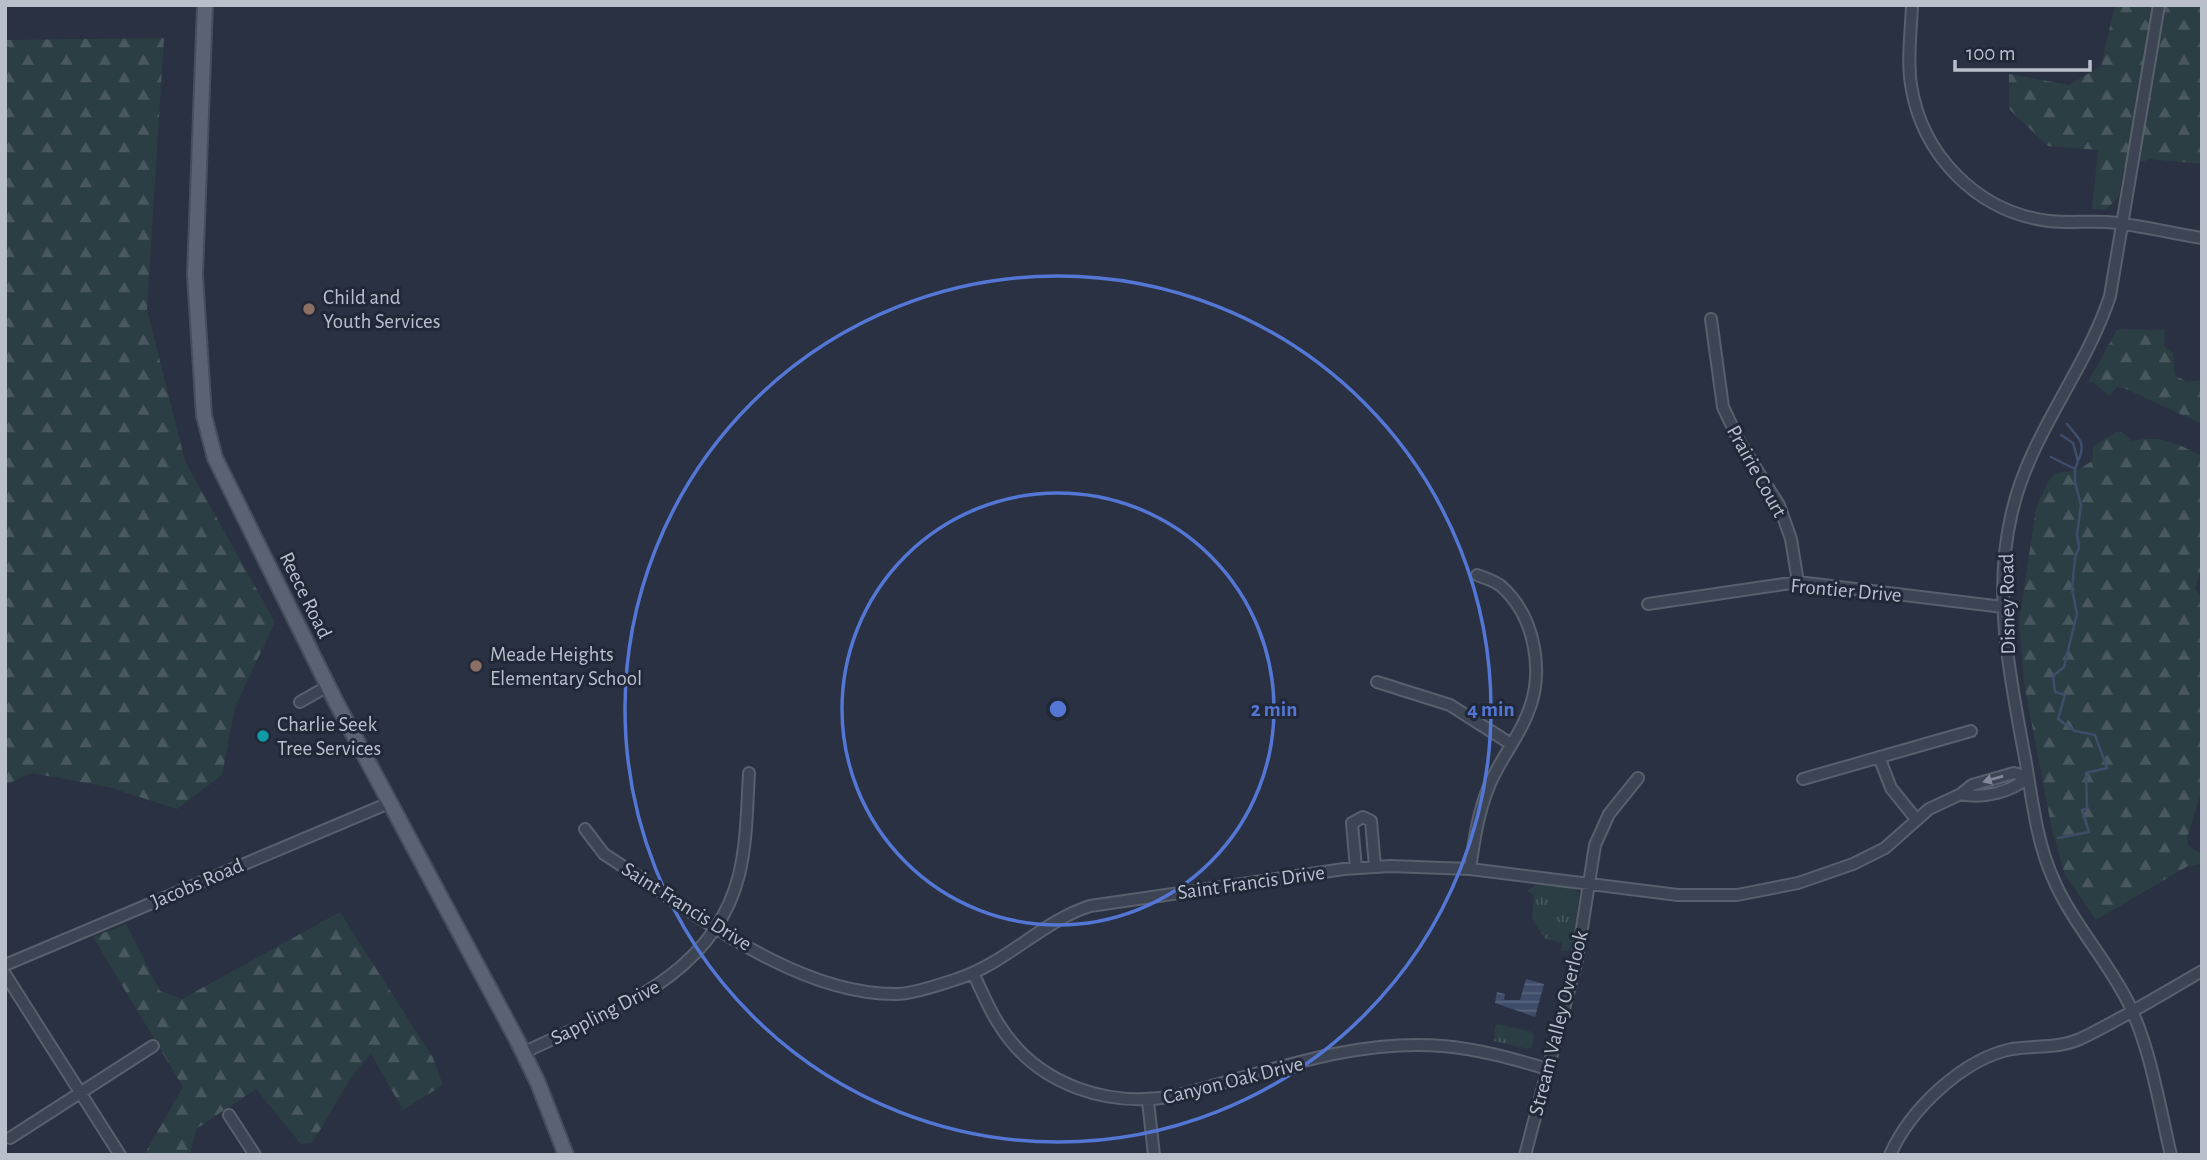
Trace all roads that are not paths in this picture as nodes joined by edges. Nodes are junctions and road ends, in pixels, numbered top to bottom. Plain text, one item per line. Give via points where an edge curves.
1 (205, 5) edge
2 (1912, 5) edge
3 (2159, 5) edge
4 (2124, 225) junction
5 (2202, 238) edge
6 (1711, 318) dead end
7 (1478, 575) dead end
8 (1798, 582) junction
9 (1648, 604) dead end
10 (2003, 607) junction
11 (1377, 682) dead end
12 (328, 686) junction
13 (300, 702) dead end
14 (1971, 731) dead end
15 (1511, 744) junction
16 (1879, 757) junction
17 (749, 773) dead end
18 (2028, 777) junction
19 (1638, 778) dead end
20 (1803, 779) dead end
21 (389, 803) junction
22 (1916, 819) junction
23 (585, 829) dead end
24 (1375, 867) junction
25 (1356, 868) junction
26 (1470, 869) junction
27 (1589, 884) junction
28 (717, 926) junction
29 (5, 965) edge
30 (2202, 971) edge
31 (973, 973) junction
32 (5, 974) edge
33 (2132, 1010) junction
34 (153, 1046) dead end
35 (523, 1053) junction
36 (1548, 1069) junction
37 (82, 1091) junction
38 (1148, 1101) junction
39 (229, 1115) dead end
40 (10, 1138) dead end
41 (120, 1155) edge
42 (255, 1155) edge
43 (566, 1155) edge
44 (1154, 1155) edge
45 (1525, 1155) edge
46 (1890, 1155) edge
47 (2171, 1155) edge

1 - 12 main road, Reece Road via 195,275 204,416 226,484
2 - 4 street via 1910,82 1936,150 1950,170 1978,194 2020,215
3 - 4 street, Disney Road
4 - 5 street
4 - 10 street, Disney Road via 2101,323 2020,482 2006,545
6 - 8 street, Prairie Court via 1723,407 1779,505 1791,538
7 - 15 street via 1499,584 1510,596 1532,641 1533,696
8 - 9 street, Frontier Drive
8 - 10 street, Frontier Drive
10 - 18 street, Disney Road
11 - 15 street via 1450,705
12 - 13 street
12 - 21 main road, Reece Road
14 - 16 street
15 - 26 street via 1480,813
16 - 20 street
16 - 22 street via 1891,788
17 - 28 street, Sappling Drive via 744,853 732,896
18 - 22 street, Saint Francis Drive via 2018,786 1975,798 1961,794
18 - 33 street, Disney Road via 2052,875
19 - 27 street, Stream Valley Overlook via 1601,829
21 - 29 street, Jacobs Road
21 - 35 main road, Reece Road
22 - 27 street, Saint Francis Drive via 1872,856 1761,891 1696,896
23 - 28 street, Saint Francis Drive via 604,854
24 - 25 street, Saint Francis Drive
24 - 25 street via 1371,821 1363,817 1352,823
24 - 26 street, Saint Francis Drive
25 - 31 street, Saint Francis Drive via 1090,906 1063,916
26 - 27 street, Saint Francis Drive
27 - 36 street, Stream Valley Overlook via 1581,942
28 - 31 street, Saint Francis Drive via 783,966 841,988 901,994
28 - 35 street, Sappling Drive via 700,950 657,988
30 - 33 street
31 - 38 street, Canyon Oak Drive via 1000,1026 1047,1074 1088,1093
32 - 37 street
33 - 46 street via 2068,1043 2016,1048 1978,1061 1918,1113
33 - 47 street, Disney Road
34 - 37 street
35 - 43 main road, Reece Road
36 - 38 street, Canyon Oak Drive via 1461,1048 1386,1046
36 - 45 street, Stream Valley Overlook
37 - 40 street
37 - 41 street
38 - 44 street
39 - 42 street

